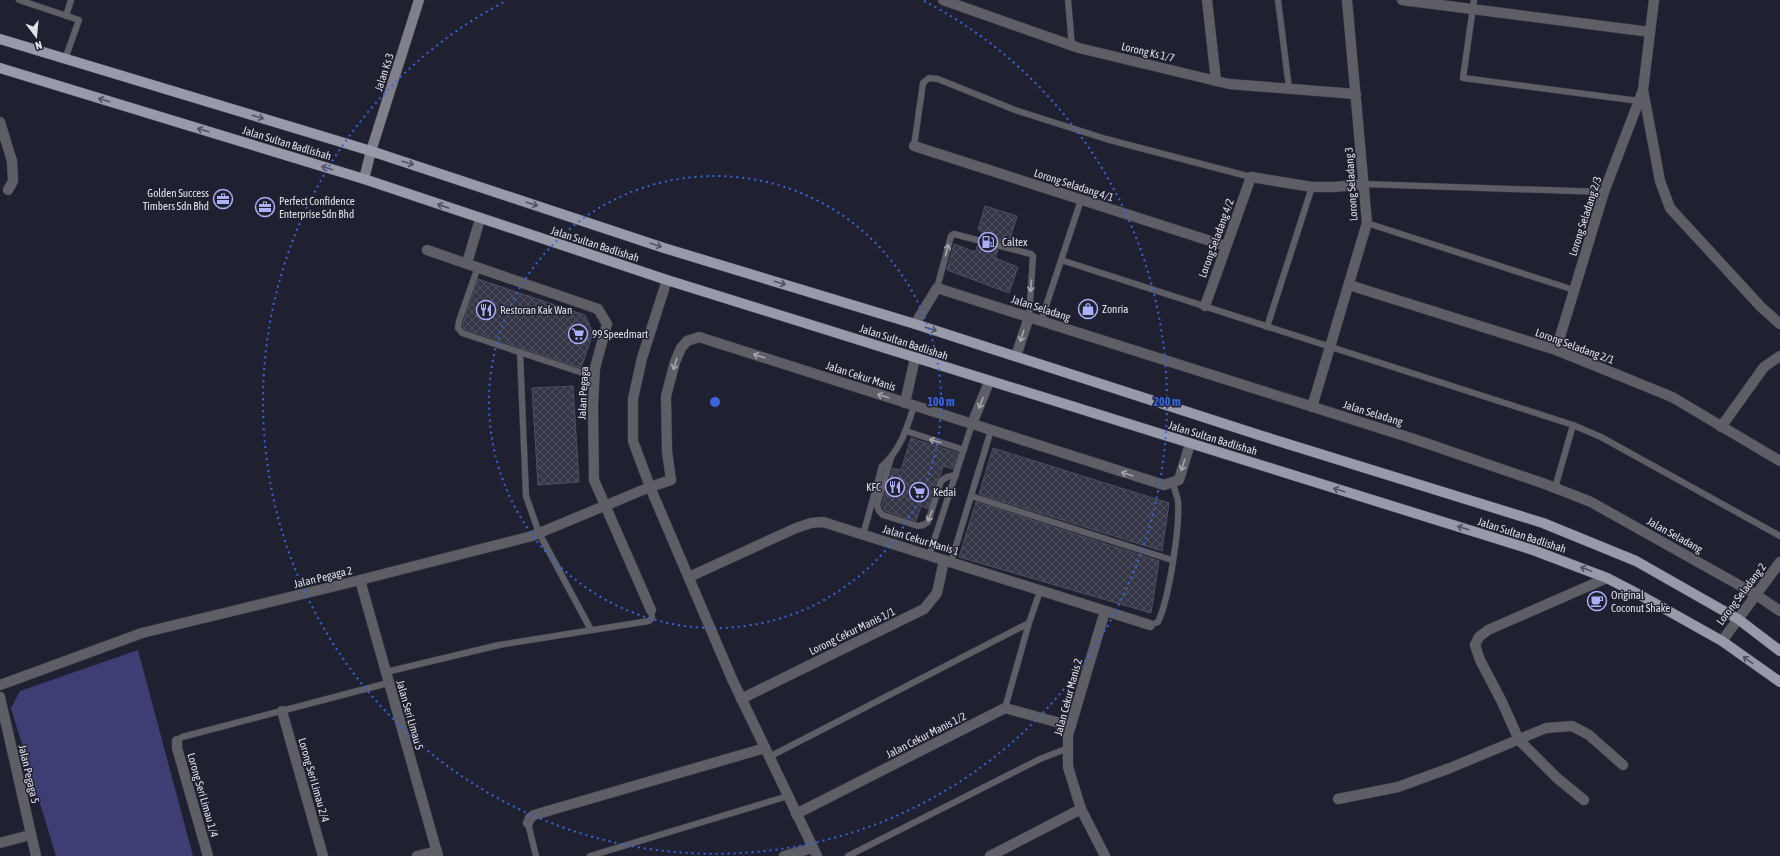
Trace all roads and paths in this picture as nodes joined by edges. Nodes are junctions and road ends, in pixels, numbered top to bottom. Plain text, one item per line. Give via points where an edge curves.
1 (19, 0) edge
2 (71, 0) edge
3 (419, 0) edge
4 (946, 0) edge
5 (1068, 0) edge
6 (1207, 0) edge
7 (1278, 0) edge
8 (1347, 0) edge
9 (1402, 0) edge
10 (1654, 0) edge
11 (1473, 5) edge
12 (66, 16) junction
13 (1650, 32) junction
14 (0, 39) edge
15 (1072, 46) junction
16 (65, 59) junction
17 (0, 68) edge
18 (1216, 81) junction
19 (1289, 88) junction
20 (1643, 90) junction
21 (1356, 94) junction
22 (1639, 101) junction
23 (0, 122) edge
24 (914, 146) joint
25 (371, 151) junction
26 (1251, 177) junction
27 (364, 179) junction
28 (1364, 184) junction
29 (1312, 187) junction
30 (4, 191) edge
31 (1604, 192) junction
32 (1081, 200) junction
33 (480, 219) junction
34 (1367, 223) junction
35 (1226, 246) junction
36 (427, 250) dead end
37 (1061, 260) junction
38 (467, 263) junction
39 (478, 267) junction
40 (667, 280) junction
41 (1349, 285) junction
42 (937, 288) junction
43 (1574, 290) junction
44 (1205, 306) junction
45 (1028, 317) junction
46 (1040, 321) junction
47 (915, 324) junction
48 (1780, 324) edge
49 (1267, 327) junction
50 (1330, 347) junction
51 (1556, 350) junction
52 (520, 352) junction
53 (1016, 356) junction
54 (1780, 356) edge
55 (915, 358) junction
56 (595, 377) junction
57 (989, 382) junction
58 (910, 404) junction
59 (1312, 407) junction
60 (972, 424) junction
61 (1572, 425) junction
62 (1721, 427) junction
63 (991, 430) junction
64 (906, 431) junction
65 (1190, 444) junction
66 (964, 450) junction
67 (1778, 457) edge
68 (891, 458) junction
69 (956, 475) junction
70 (671, 480) joint
71 (1168, 484) junction
72 (650, 487) junction
73 (1555, 488) junction
74 (971, 496) junction
75 (605, 506) junction
76 (539, 533) junction
77 (863, 535) junction
78 (1780, 536) edge
79 (929, 556) junction
80 (1172, 560) junction
81 (948, 561) junction
82 (1780, 562) edge
83 (689, 577) junction
84 (1607, 578) junction
85 (360, 580) junction
86 (1040, 591) junction
87 (1755, 594) junction
88 (651, 610) joint
89 (1105, 611) junction
90 (1780, 611) edge
91 (1738, 618) junction
92 (1030, 623) junction
93 (1150, 625) joint
94 (591, 630) junction
95 (1722, 641) junction
96 (1780, 651) edge
97 (386, 672) junction
98 (1780, 682) edge
99 (388, 683) junction
100 (0, 685) edge
101 (0, 697) edge
102 (741, 699) junction
103 (1006, 708) junction
104 (282, 711) junction
105 (1071, 726) junction
106 (1519, 740) junction
107 (177, 741) joint
108 (1068, 748) junction
109 (767, 753) junction
110 (1623, 765) dead end
111 (788, 796) junction
112 (1338, 799) dead end
113 (1584, 800) dead end
114 (1081, 809) junction
115 (796, 814) junction
116 (528, 822) joint
117 (30, 835) junction
118 (0, 843) edge
119 (815, 852) edge
120 (437, 853) edge
121 (36, 856) edge
122 (208, 856) edge
123 (323, 856) edge
124 (417, 856) edge
125 (536, 856) edge
126 (590, 856) edge
127 (784, 856) edge
128 (848, 856) edge
129 (990, 856) edge
130 (1105, 856) edge

1 - 12 lane
2 - 12 lane
3 - 25 street, Jalan Ks 3
4 - 15 street, Lorong Ks 1/7
5 - 15 lane
6 - 18 street
7 - 19 lane
8 - 21 street, Lorong Seladang 3
9 - 11 street
10 - 13 street
11 - 13 street
11 - 22 lane via 1464,78
12 - 16 lane via 79,20
13 - 20 street
14 - 16 main road, Jalan Sultan Badlishah
15 - 18 street, Lorong Ks 1/7
16 -> 25 main road, Jalan Sultan Badlishah
27 -> 17 main road, Jalan Sultan Badlishah
18 - 19 street, Lorong Ks 1/7
19 - 21 street, Lorong Ks 1/7
20 - 22 street, Lorong Seladang 2/3
20 - 48 street via 1660,181 1670,208 1761,307
21 - 28 street, Lorong Seladang 3
22 - 31 street, Lorong Seladang 2/3
23 - 30 street via 12,161 13,181
24 - 26 lane via 923,82 929,78 938,79 1015,110 1106,139
24 - 32 street, Lorong Seladang 4/1
25 - 27 street, Jalan Ks 3
25 -> 47 main road, Jalan Sultan Badlishah via 664,248
26 - 29 street
26 - 35 street, Lorong Seladang 4/2
33 -> 27 main road, Jalan Sultan Badlishah
28 - 29 street
28 - 31 lane
28 - 34 street, Lorong Seladang 3
29 - 49 lane
31 - 43 street, Lorong Seladang 2/3
32 - 35 street, Lorong Seladang 4/1
32 - 37 lane
33 - 38 street
33 - 40 main road, Jalan Sultan Badlishah
34 - 41 street, Lorong Seladang 3
34 - 43 lane
35 - 44 street, Lorong Seladang 4/2
36 - 38 street, Jalan Pegaga
37 - 44 lane
37 - 46 lane
38 - 39 street, Jalan Pegaga
39 - 52 lane via 458,328 462,333
39 - 56 street, Jalan Pegaga via 598,309 607,324
40 - 55 main road, Jalan Sultan Badlishah
40 - 72 street via 642,358 633,399 632,440
41 - 50 street, Lorong Seladang 3
41 - 51 street, Lorong Seladang 2/1
42 - 45 street, Jalan Seladang
42 -> 45 lane via 951,236 954,234 1031,254 1033,256
42 - 47 street
43 - 51 street, Lorong Seladang 2/3
44 - 49 lane
45 - 46 street, Jalan Seladang
45 -> 53 street
46 - 59 street, Jalan Seladang
47 -> 53 main road, Jalan Sultan Badlishah
49 - 50 lane
50 - 59 street, Lorong Seladang 3
50 - 61 lane
51 - 62 street, Lorong Seladang 2/1 via 1672,397
52 - 56 lane
52 - 76 lane via 526,496
53 - 91 main road, Jalan Sultan Badlishah via 1543,523 1636,561
54 - 62 street via 1764,367
55 - 57 main road, Jalan Sultan Badlishah
55 - 58 street
56 - 75 street, Jalan Pegaga via 594,480
57 -> 60 street
57 - 65 main road, Jalan Sultan Badlishah
58 - 60 street, Jalan Cekur Manis
58 - 64 lane
58 -> 70 street, Jalan Cekur Manis via 699,337 687,341 681,348 666,396 667,451
59 - 73 street, Jalan Seladang
60 - 63 street, Jalan Cekur Manis
60 - 66 lane
61 - 73 lane
61 - 78 lane via 1600,437
62 - 67 street, Lorong Seladang 2/1
71 -> 63 street, Jalan Cekur Manis
63 - 74 lane
66 -> 64 lane
64 - 68 lane
65 -> 71 street via 1179,480
84 -> 65 main road, Jalan Sultan Badlishah via 1533,550
66 - 69 lane
69 -> 68 lane via 941,482 928,522 918,526 883,515 879,511 877,505
68 - 77 lane via 882,466
69 - 79 lane
70 - 72 street, Jalan Pegaga 2
71 - 80 lane via 1178,501
72 - 75 street, Jalan Pegaga 2
72 - 83 street
73 - 87 street, Jalan Seladang via 1591,502
74 - 80 lane
74 - 81 lane
75 - 76 street, Jalan Pegaga 2
75 - 88 street, Jalan Pegaga
76 - 85 street, Jalan Pegaga 2
76 - 94 lane
77 - 79 street, Jalan Cekur Manis 1
77 - 83 street, Jalan Cekur Manis 1 via 823,522 812,522
79 - 81 street, Jalan Cekur Manis 1
80 - 93 lane via 1164,610 1158,622
81 - 86 street, Jalan Cekur Manis 1
81 - 102 street, Lorong Cekur Manis 1/1 via 937,593 924,609
82 - 87 street, Lorong Seladang 2
83 - 102 street
84 - 95 main road, Jalan Sultan Badlishah
84 - 106 street via 1488,630 1479,637 1476,645 1480,660
85 - 97 street, Jalan Seri Limau 5
85 - 100 street, Jalan Pegaga 2 via 142,633
86 - 89 street, Jalan Cekur Manis 1
86 - 92 lane
87 - 90 street, Jalan Seladang
87 - 91 street, Lorong Seladang 2
88 - 94 lane via 652,618 649,621
89 - 93 street, Jalan Cekur Manis 1
89 - 105 street, Jalan Cekur Manis 2
91 - 95 street, Lorong Seladang 2
91 - 96 main road, Jalan Sultan Badlishah
92 - 103 lane
92 - 109 lane
94 - 97 lane via 499,645
98 -> 95 main road, Jalan Sultan Badlishah
97 - 99 street, Jalan Seri Limau 5
99 - 104 lane
99 - 120 street, Jalan Seri Limau 5
101 - 117 street, Jalan Pegaga 5
102 - 109 street
103 - 105 street
103 - 115 street, Jalan Cekur Manis 1/2
104 - 107 lane via 182,737
104 - 123 street, Lorong Seri Limau 2/4
105 - 108 street, Jalan Cekur Manis 2
106 - 110 street via 1546,728 1572,726 1590,735
106 - 112 street via 1398,787
106 - 113 street via 1557,778
107 - 122 street, Lorong Seri Limau 1/4
108 - 114 street, Jalan Cekur Manis 2 via 1068,767
108 - 128 lane via 1040,759
109 - 111 street
109 - 116 street via 534,816
111 - 115 street
111 - 126 lane
114 - 129 street
114 - 130 street, Jalan Cekur Manis 2
115 - 119 street
116 - 125 lane
117 - 118 street
117 - 121 street, Jalan Pegaga 5
119 - 127 street
120 - 124 street

